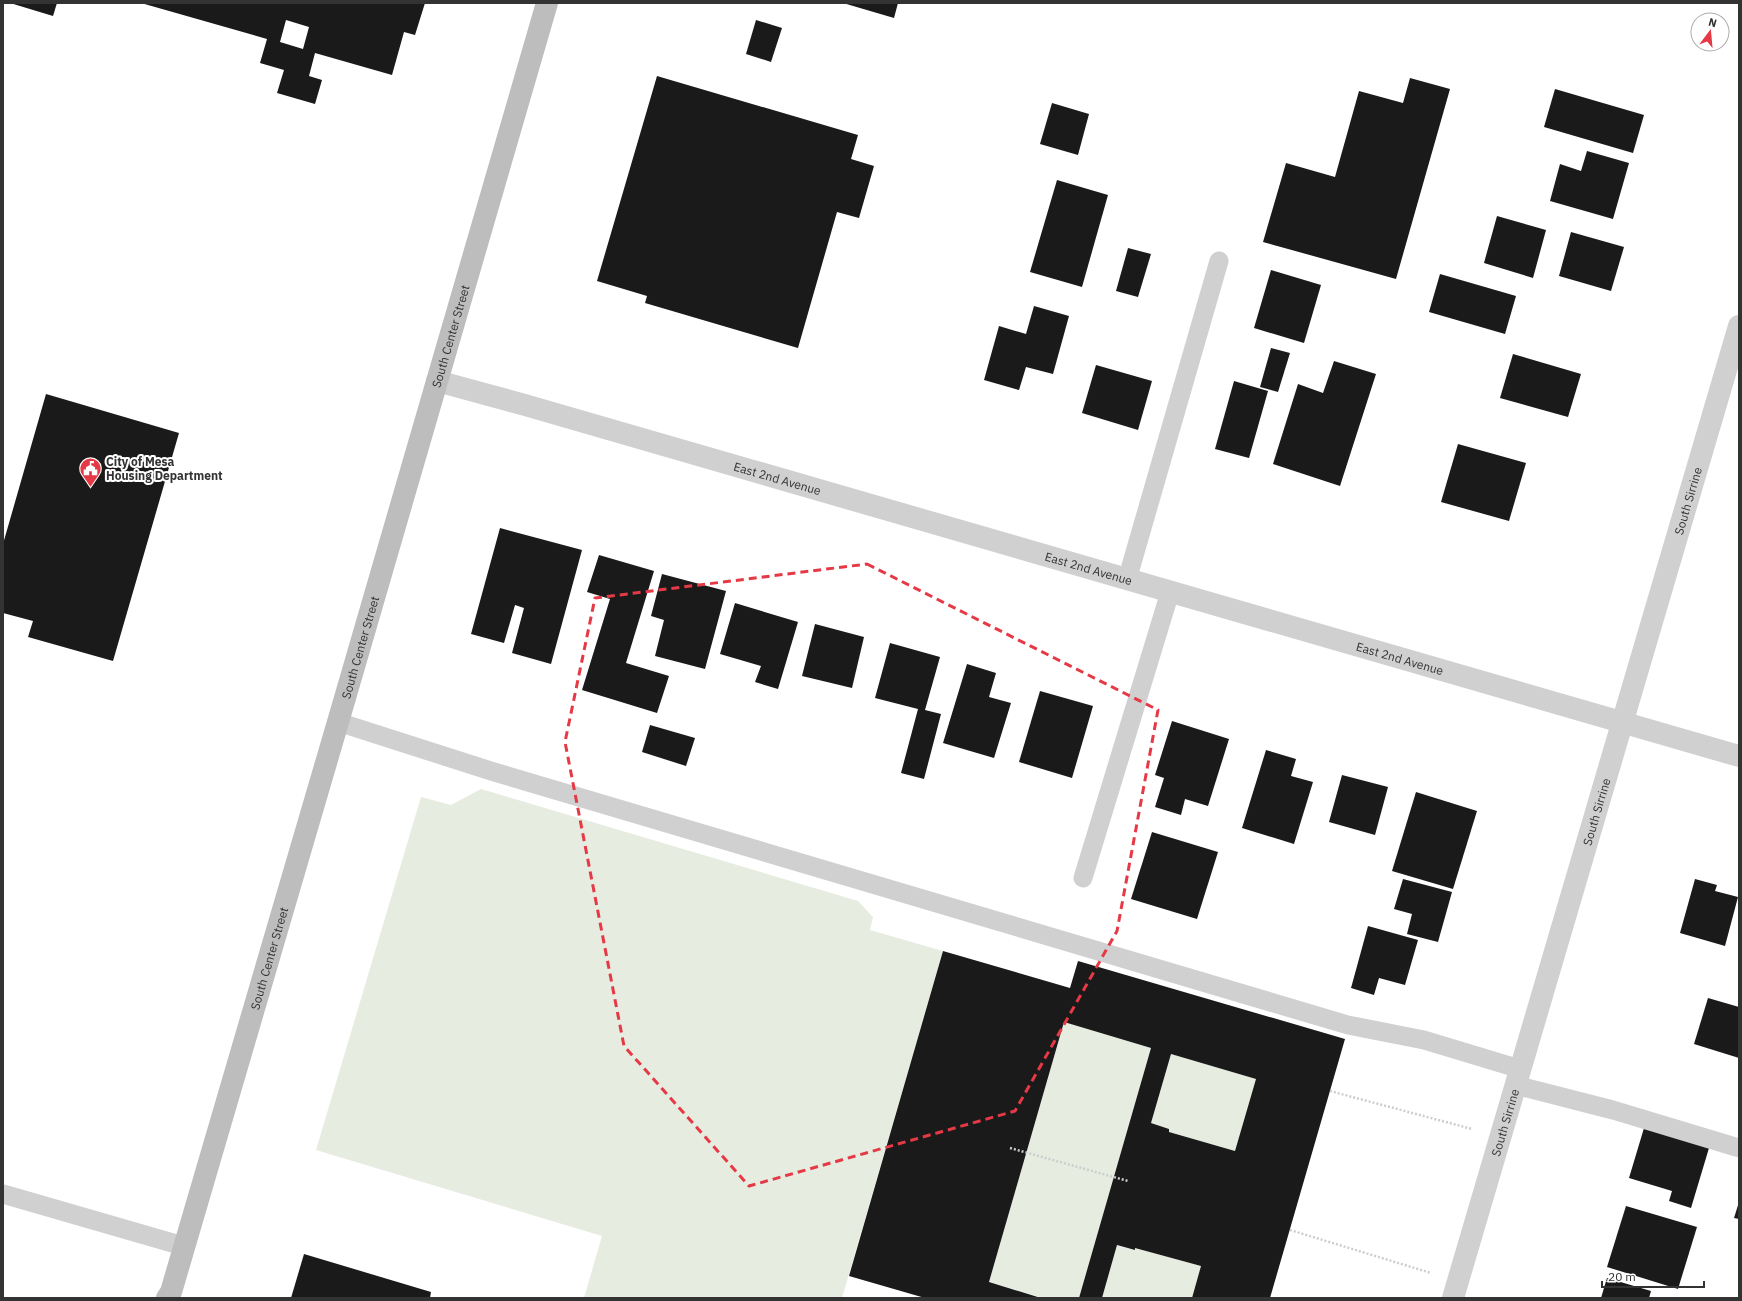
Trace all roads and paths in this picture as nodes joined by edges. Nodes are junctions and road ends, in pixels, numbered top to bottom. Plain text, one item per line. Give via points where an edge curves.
1 (547, 3) edge
2 (1219, 261) dead end
3 (1739, 326) edge
4 (437, 381) junction
5 (1127, 580) junction
6 (1170, 592) junction
7 (338, 722) junction
8 (1622, 722) junction
9 (1739, 756) edge
10 (1083, 878) dead end
11 (1517, 1077) junction
12 (1330, 1091) dead end
13 (1500, 1137) junction
14 (1010, 1148) dead end
15 (1739, 1148) edge
16 (1128, 1181) dead end
17 (3, 1194) edge
18 (1290, 1230) dead end
19 (183, 1246) junction
20 (1455, 1289) edge
21 (169, 1296) edge

1 - 4 street, South Center Street
2 - 5 lane
3 - 8 street, South Sirrine
4 - 5 street, East 2nd Avenue
4 - 7 street, South Center Street
5 - 6 street, East 2nd Avenue
6 - 8 street, East 2nd Avenue
6 - 10 lane
7 - 11 lane via 498,773 1348,1025 1424,1040
7 - 19 street, South Center Street
8 - 9 street, East 2nd Avenue
8 - 11 street, South Sirrine
11 - 13 street, South Sirrine
11 - 15 lane via 1613,1110
12 - 13 path
13 - 20 street, South Sirrine
14 - 16 path
17 - 19 lane
18 - 20 path
19 - 21 street, South Center Street

